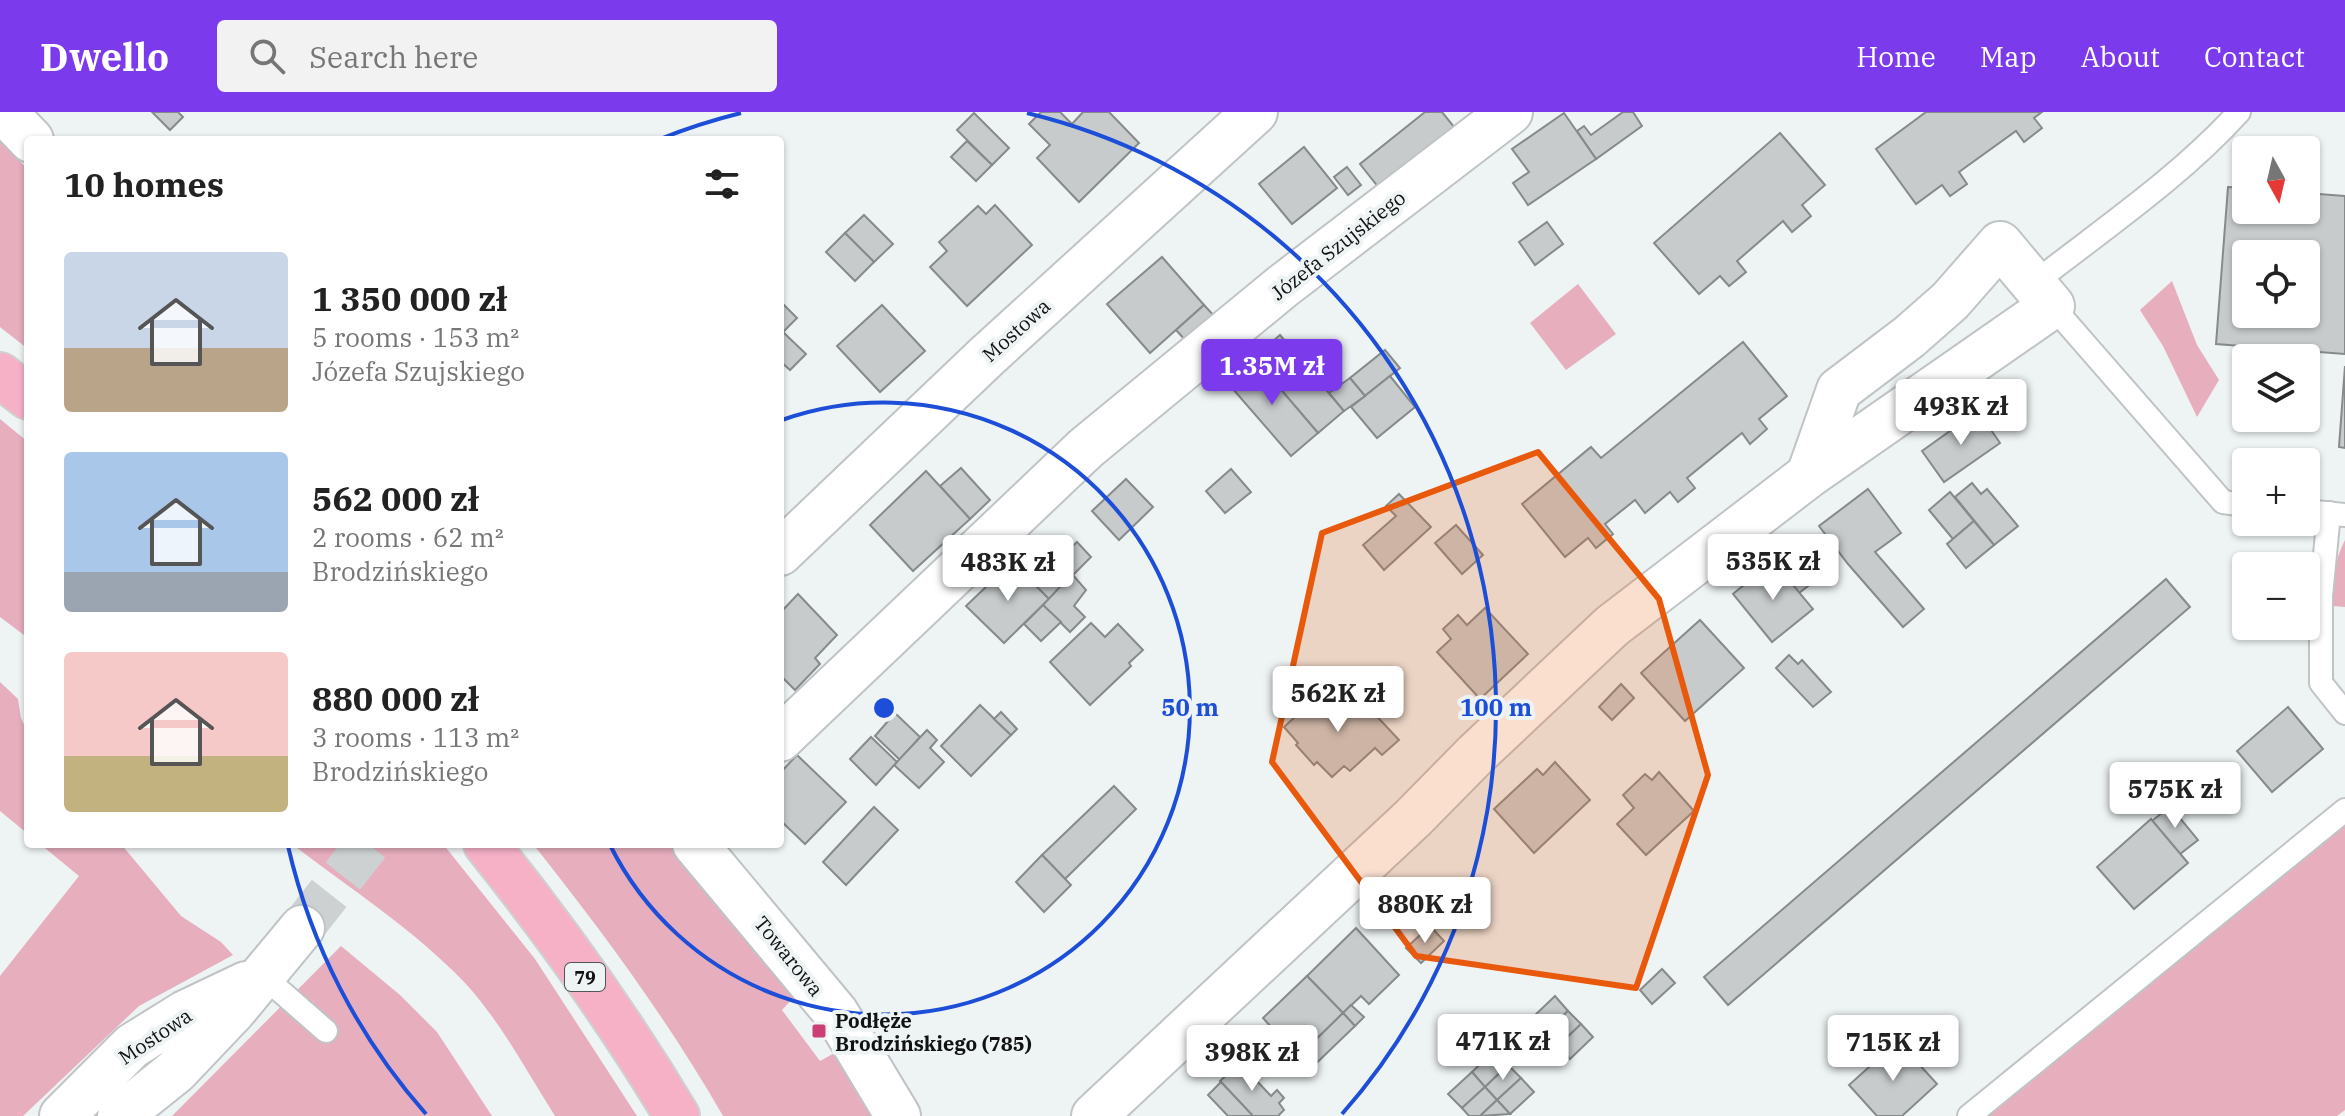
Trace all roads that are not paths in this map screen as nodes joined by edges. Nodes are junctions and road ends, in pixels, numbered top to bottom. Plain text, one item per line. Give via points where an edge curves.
1 (4, 112) edge
2 (1255, 112) edge
3 (1510, 112) edge
4 (2239, 112) edge
5 (27, 136) edge
6 (2042, 295) junction
7 (0, 375) edge
8 (24, 394) edge
9 (1809, 475) junction
10 (2232, 503) edge
11 (2337, 514) edge
12 (784, 549) edge
13 (2345, 713) edge
14 (784, 735) edge
15 (2345, 810) edge
16 (489, 848) edge
17 (698, 848) edge
18 (302, 928) tunnel mouth
19 (262, 975) junction
20 (326, 1031) dead end
21 (62, 1116) edge
22 (120, 1116) edge
23 (677, 1116) edge
24 (898, 1116) edge
25 (1094, 1116) edge
26 (1969, 1116) edge

1 - 5 street
2 - 12 street, Mostowa
3 - 14 street, Józefa Szujskiego via 1283,286 1086,448
4 - 6 lane
6 - 9 street
6 - 9 street via 2000,244 1950,301 1839,390
6 - 10 lane via 2223,502
7 - 8 main road
9 - 25 street via 1612,626
11 - 13 lane via 2321,596 2321,683
15 - 26 lane
16 - 23 main road, 79 via 552,929
17 - 24 street, Towarowa via 836,1013
18 - 19 street, Mostowa
19 - 20 lane
19 - 21 street, Mostowa via 132,1046
19 - 22 street, Mostowa via 176,1071

